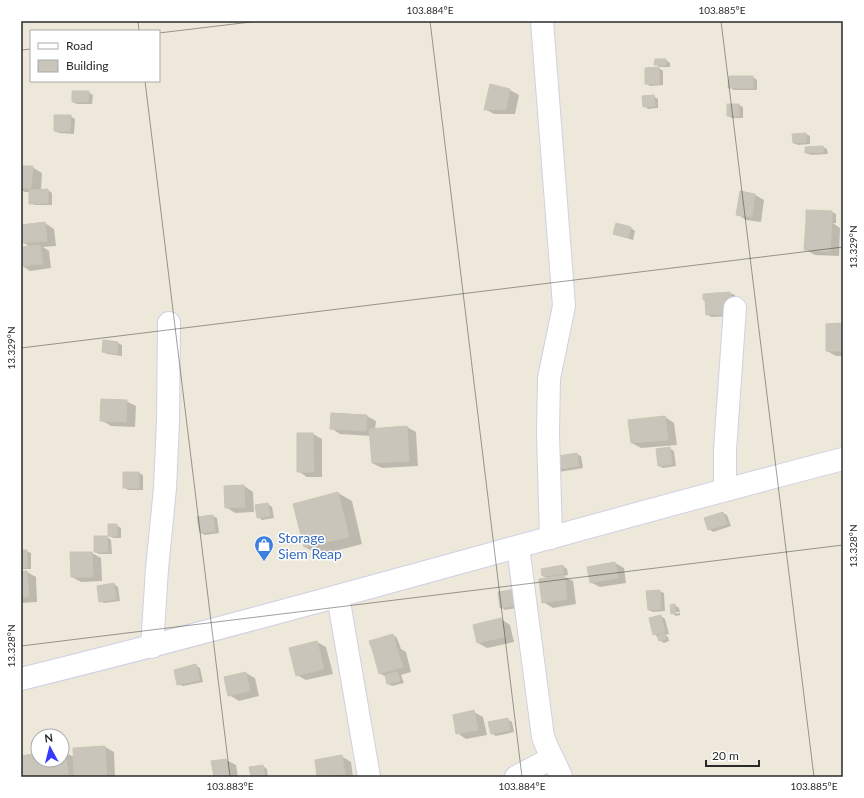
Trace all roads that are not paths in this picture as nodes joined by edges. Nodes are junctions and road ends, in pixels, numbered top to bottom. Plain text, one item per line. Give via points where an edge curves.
1 (542, 21) edge
2 (735, 308) dead end
3 (169, 323) dead end
4 (843, 459) edge
5 (725, 490) junction
6 (551, 538) junction
7 (518, 547) junction
8 (338, 596) junction
9 (152, 647) junction
10 (21, 679) edge
11 (552, 758) junction
12 (369, 777) edge
13 (516, 777) edge
14 (561, 777) edge

1 - 6 street via 564,306 549,378
2 - 5 street via 725,450
3 - 9 street via 165,488
4 - 5 street
5 - 6 street
6 - 7 street
7 - 8 street
7 - 11 street via 543,738
8 - 9 street
8 - 12 street
9 - 10 street
11 - 13 street
11 - 14 street

